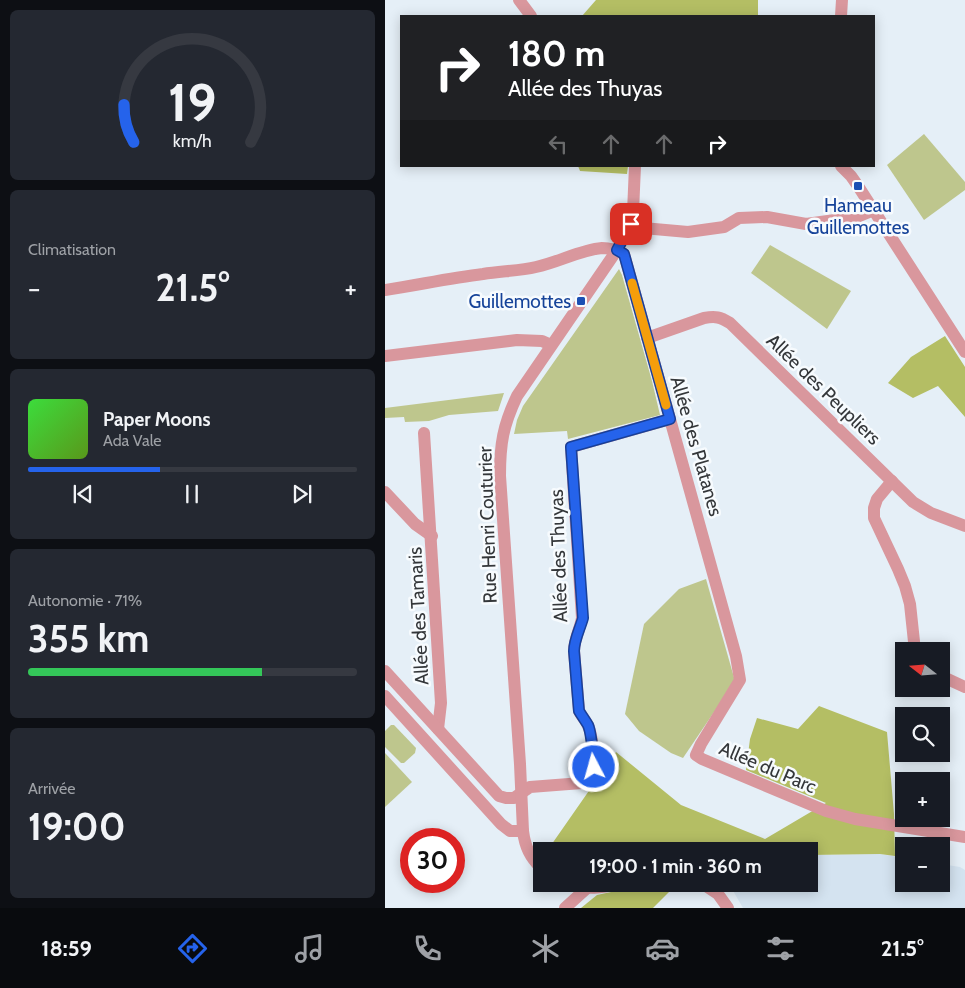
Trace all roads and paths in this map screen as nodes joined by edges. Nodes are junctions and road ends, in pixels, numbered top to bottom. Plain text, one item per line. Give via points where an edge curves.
1 (519, 0) edge
2 (842, 0) edge
3 (530, 15) edge
4 (841, 15) edge
5 (635, 167) edge
6 (842, 167) edge
7 (874, 210) junction
8 (631, 224) junction
9 (617, 250) junction
10 (385, 290) edge
11 (647, 338) junction
12 (551, 346) junction
13 (965, 352) edge
14 (385, 356) edge
15 (670, 419) junction
16 (424, 433) dead end
17 (892, 481) junction
18 (385, 492) edge
19 (965, 526) edge
20 (432, 536) junction
21 (914, 642) edge
22 (736, 656) joint
23 (385, 671) edge
24 (950, 680) edge
25 (965, 687) edge
26 (385, 696) edge
27 (438, 729) junction
28 (521, 794) junction
29 (523, 831) junction
30 (965, 837) edge
31 (533, 860) edge
32 (583, 892) edge
33 (715, 892) edge
34 (565, 908) edge
35 (728, 908) edge

1 - 3 street
2 - 4 street
5 - 8 street
6 - 7 street
7 - 8 street via 857,217 805,224 767,217 739,218 724,226 688,232
7 - 13 street
8 - 9 street, Rue Henri Couturier
9 - 10 street via 601,248 533,268
9 - 11 street, Allée des Platanes via 624,254
9 - 12 street, Rue Henri Couturier
11 - 15 street, Allée des Platanes
11 - 17 street, Allée des Peupliers via 704,318 720,318 730,323
12 - 14 street via 543,341 517,340
12 - 28 street, Rue Henri Couturier via 517,396 503,432 500,454
15 - 22 street, Allée des Platanes
15 - 28 street, Allée des Thuyas via 571,447 583,618 574,651 579,711 590,731 594,767 591,777 582,783 530,787
16 - 20 street
17 - 19 street, Allée des Peupliers via 921,508
17 - 21 street via 877,499 874,518 905,586
18 - 20 street, Allée des Tamaris via 415,524
20 - 27 street, Allée des Tamaris via 441,704
22 - 30 street, Allée du Parc via 740,680 696,754 702,759 826,812
23 - 27 street
24 - 25 street
26 - 29 street via 505,828
27 - 28 street via 499,796 511,799
28 - 29 street, Rue Henri Couturier
29 - 31 street, Rue Henri Couturier via 527,851
32 - 34 street
33 - 35 street

